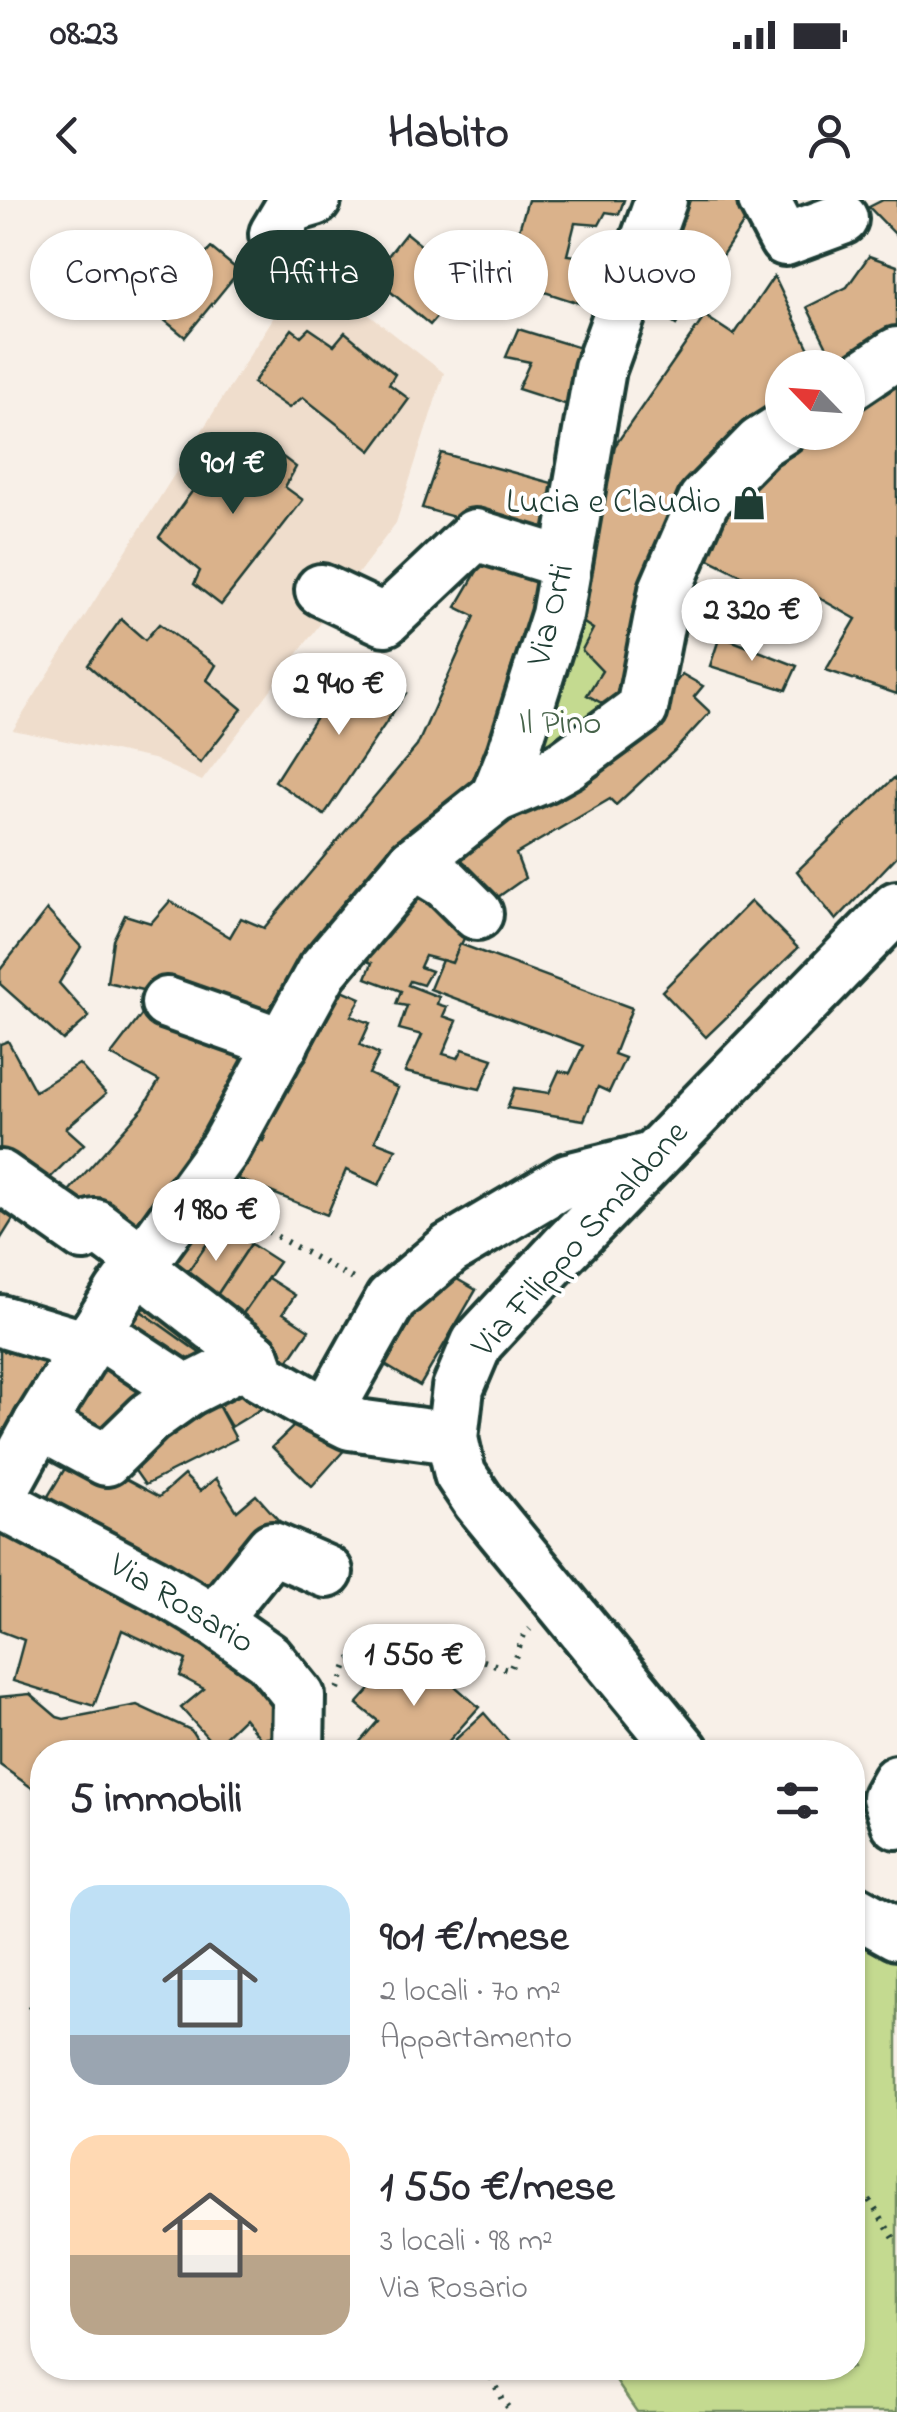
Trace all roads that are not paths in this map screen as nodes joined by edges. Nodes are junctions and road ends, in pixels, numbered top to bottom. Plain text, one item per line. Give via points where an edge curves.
1 (315, 200) edge
2 (661, 200) edge
3 (764, 200) edge
4 (842, 219) dead end
5 (277, 230) edge
6 (897, 353) edge
7 (865, 375) edge
8 (765, 440) edge
9 (566, 563) junction
10 (322, 590) dead end
11 (496, 796) junction
12 (413, 863) junction
13 (897, 907) edge
14 (477, 914) dead end
15 (167, 1003) dead end
16 (283, 1044) junction
17 (652, 1158) junction
18 (0, 1176) edge
19 (141, 1264) junction
20 (0, 1321) edge
21 (91, 1339) junction
22 (254, 1357) junction
23 (186, 1391) junction
24 (336, 1397) dead end
25 (39, 1424) junction
26 (452, 1438) junction
27 (0, 1488) edge
28 (0, 1503) edge
29 (327, 1572) dead end
30 (214, 1620) junction
31 (298, 1740) edge
32 (674, 1740) edge
33 (897, 1781) edge
34 (897, 1822) edge
35 (865, 1916) edge
36 (897, 1934) edge

1 - 5 street via 291,206
2 - 9 street, Via Orti via 600,368
3 - 4 street via 786,240
6 - 7 street
8 - 11 street via 704,500 665,590 642,709 567,764
9 - 10 street via 475,536 385,620
9 - 11 street, Via Orti via 557,616
11 - 12 street
12 - 14 street via 446,882
12 - 16 street via 322,971
13 - 17 street, Via Filippo Smaldone
15 - 16 street
16 - 19 street via 225,1148
17 - 24 street via 568,1179 450,1249 391,1299
17 - 26 street, Via Filippo Smaldone via 477,1344 458,1388
18 - 19 street via 84,1235 95,1224
19 - 21 street
19 - 22 street
20 - 21 street
21 - 23 street
21 - 25 street
22 - 23 street
22 - 26 street via 261,1376 350,1424
23 - 25 street via 106,1460
25 - 27 street
26 - 32 street, Via Filippo Smaldone via 460,1474 478,1500
28 - 30 street, Via Rosario
29 - 30 street via 272,1548
30 - 31 street, Via Rosario via 268,1658 299,1696
33 - 34 street via 888,1797
35 - 36 street

